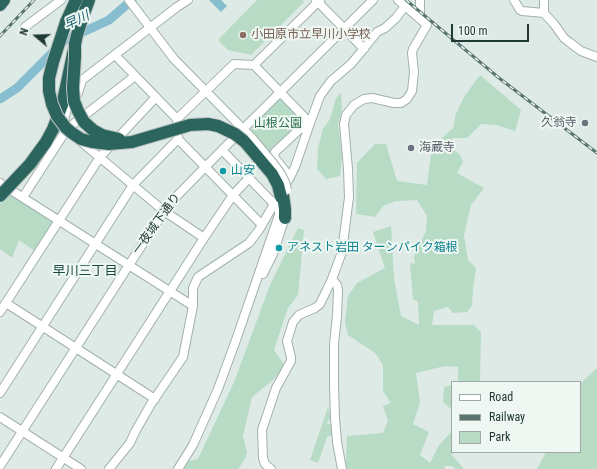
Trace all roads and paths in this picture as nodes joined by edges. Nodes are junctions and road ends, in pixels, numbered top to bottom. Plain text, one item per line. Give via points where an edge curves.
1 (4, 0) edge
2 (61, 0) edge
3 (76, 0) edge
4 (81, 0) edge
5 (89, 0) edge
6 (129, 0) edge
7 (188, 0) edge
8 (373, 0) edge
9 (398, 0) edge
10 (420, 0) edge
11 (514, 0) edge
12 (544, 0) edge
13 (318, 1) edge
14 (0, 5) edge
15 (405, 6) junction
16 (544, 13) junction
17 (420, 18) junction
18 (148, 26) junction
19 (25, 27) dead end
20 (344, 29) junction
21 (75, 44) junction
22 (364, 49) junction
23 (115, 55) junction
24 (597, 57) edge
25 (254, 65) junction
26 (135, 76) junction
27 (206, 92) junction
28 (280, 92) junction
29 (156, 97) junction
30 (177, 119) junction
31 (310, 123) junction
32 (67, 129) junction
33 (243, 130) junction
34 (234, 138) junction
35 (178, 139) junction
36 (222, 150) junction
37 (100, 157) junction
38 (205, 167) junction
39 (290, 177) junction
40 (249, 178) junction
41 (0, 184) edge
42 (134, 185) junction
43 (233, 195) junction
44 (0, 196) edge
45 (23, 197) junction
46 (281, 197) junction
47 (164, 211) junction
48 (282, 216) joint
49 (58, 221) junction
50 (262, 225) junction
51 (204, 238) junction
52 (95, 244) junction
53 (129, 265) junction
54 (332, 279) junction
55 (169, 291) junction
56 (6, 303) junction
57 (193, 306) junction
58 (0, 312) edge
59 (43, 327) junction
60 (76, 348) junction
61 (117, 374) junction
62 (0, 393) edge
63 (155, 399) junction
64 (0, 417) edge
65 (22, 431) junction
66 (64, 457) junction
67 (0, 466) edge
68 (181, 466) edge
69 (56, 469) edge
70 (81, 469) edge
71 (109, 469) edge
72 (271, 469) edge
73 (342, 469) edge

1 - 14 highway
2 - 19 street
3 - 46 highway, bridge via 52,62 49,78 52,104 66,128 81,139 109,144 132,142 190,125 218,126 245,142 272,174
4 - 41 highway via 74,18 58,95 51,115 32,149
5 - 21 highway
6 - 18 street
7 - 18 street
8 - 20 street, 一夜城下通り
9 - 15 street
10 - 17 street
11 - 16 street via 522,11
12 - 16 street
13 - 20 street
13 - 25 street
15 - 17 street
15 - 22 street via 396,18 377,32
16 - 24 street via 564,38 581,51
17 - 54 street via 426,25 413,49 413,85 407,99 398,104 372,98 364,99 351,108 344,120 349,197 342,252
18 - 23 street
18 - 27 street via 174,59
20 - 22 street
20 - 28 street, 一夜城下通り
21 - 44 highway, bridge via 64,97 53,129 30,164
21 - 46 highway, bridge via 74,101 80,116 93,130 107,137 122,139 194,121 212,121 228,126 246,139 272,169 280,183
22 - 31 street via 331,81 320,96
23 - 26 street
23 - 32 street via 82,80 78,93 70,99 64,119
25 - 27 street via 234,64
25 - 28 street
26 - 29 street
26 - 32 street
27 - 30 street
27 - 33 street
28 - 31 street
28 - 33 street, 一夜城下通り
29 - 30 street
29 - 37 street
30 - 35 street
31 - 39 street via 296,167
31 - 39 street via 304,125 275,152 274,157
32 - 37 street
32 - 45 street
33 - 34 street, 一夜城下通り
33 - 46 street, bridge via 281,174 285,182
34 - 36 street, 一夜城下通り
34 - 46 street via 263,169
35 - 38 street
35 - 42 street
36 - 38 street, 一夜城下通り
36 - 40 street
37 - 42 street
37 - 49 street
38 - 43 street
38 - 47 street, 一夜城下通り
39 - 46 street
40 - 43 street
40 - 46 street
41 - 45 street
42 - 47 street
42 - 52 street
43 - 50 street
43 - 51 street
45 - 49 street
46 - 48 highway
46 - 50 street
47 - 51 street
47 - 53 street, 一夜城下通り
48 - 68 street via 273,254 254,290 205,420
49 - 52 street
49 - 56 street
50 - 57 street via 248,242 198,277 193,288
51 - 55 street
52 - 53 street
52 - 59 street
53 - 55 street
53 - 60 street, 一夜城下通り
54 - 72 street via 320,304 299,315 293,322 287,341 291,361 276,388 262,430 263,458
54 - 73 street via 338,290 334,385 337,442
55 - 57 street
55 - 61 street
56 - 58 street
56 - 59 street
57 - 63 street via 183,357
59 - 60 street
59 - 62 street
60 - 61 street
60 - 65 street, 一夜城下通り
61 - 63 street
61 - 66 street
63 - 71 street via 130,443
64 - 65 street
65 - 66 street
65 - 67 street, 一夜城下通り
66 - 69 street
66 - 70 street

